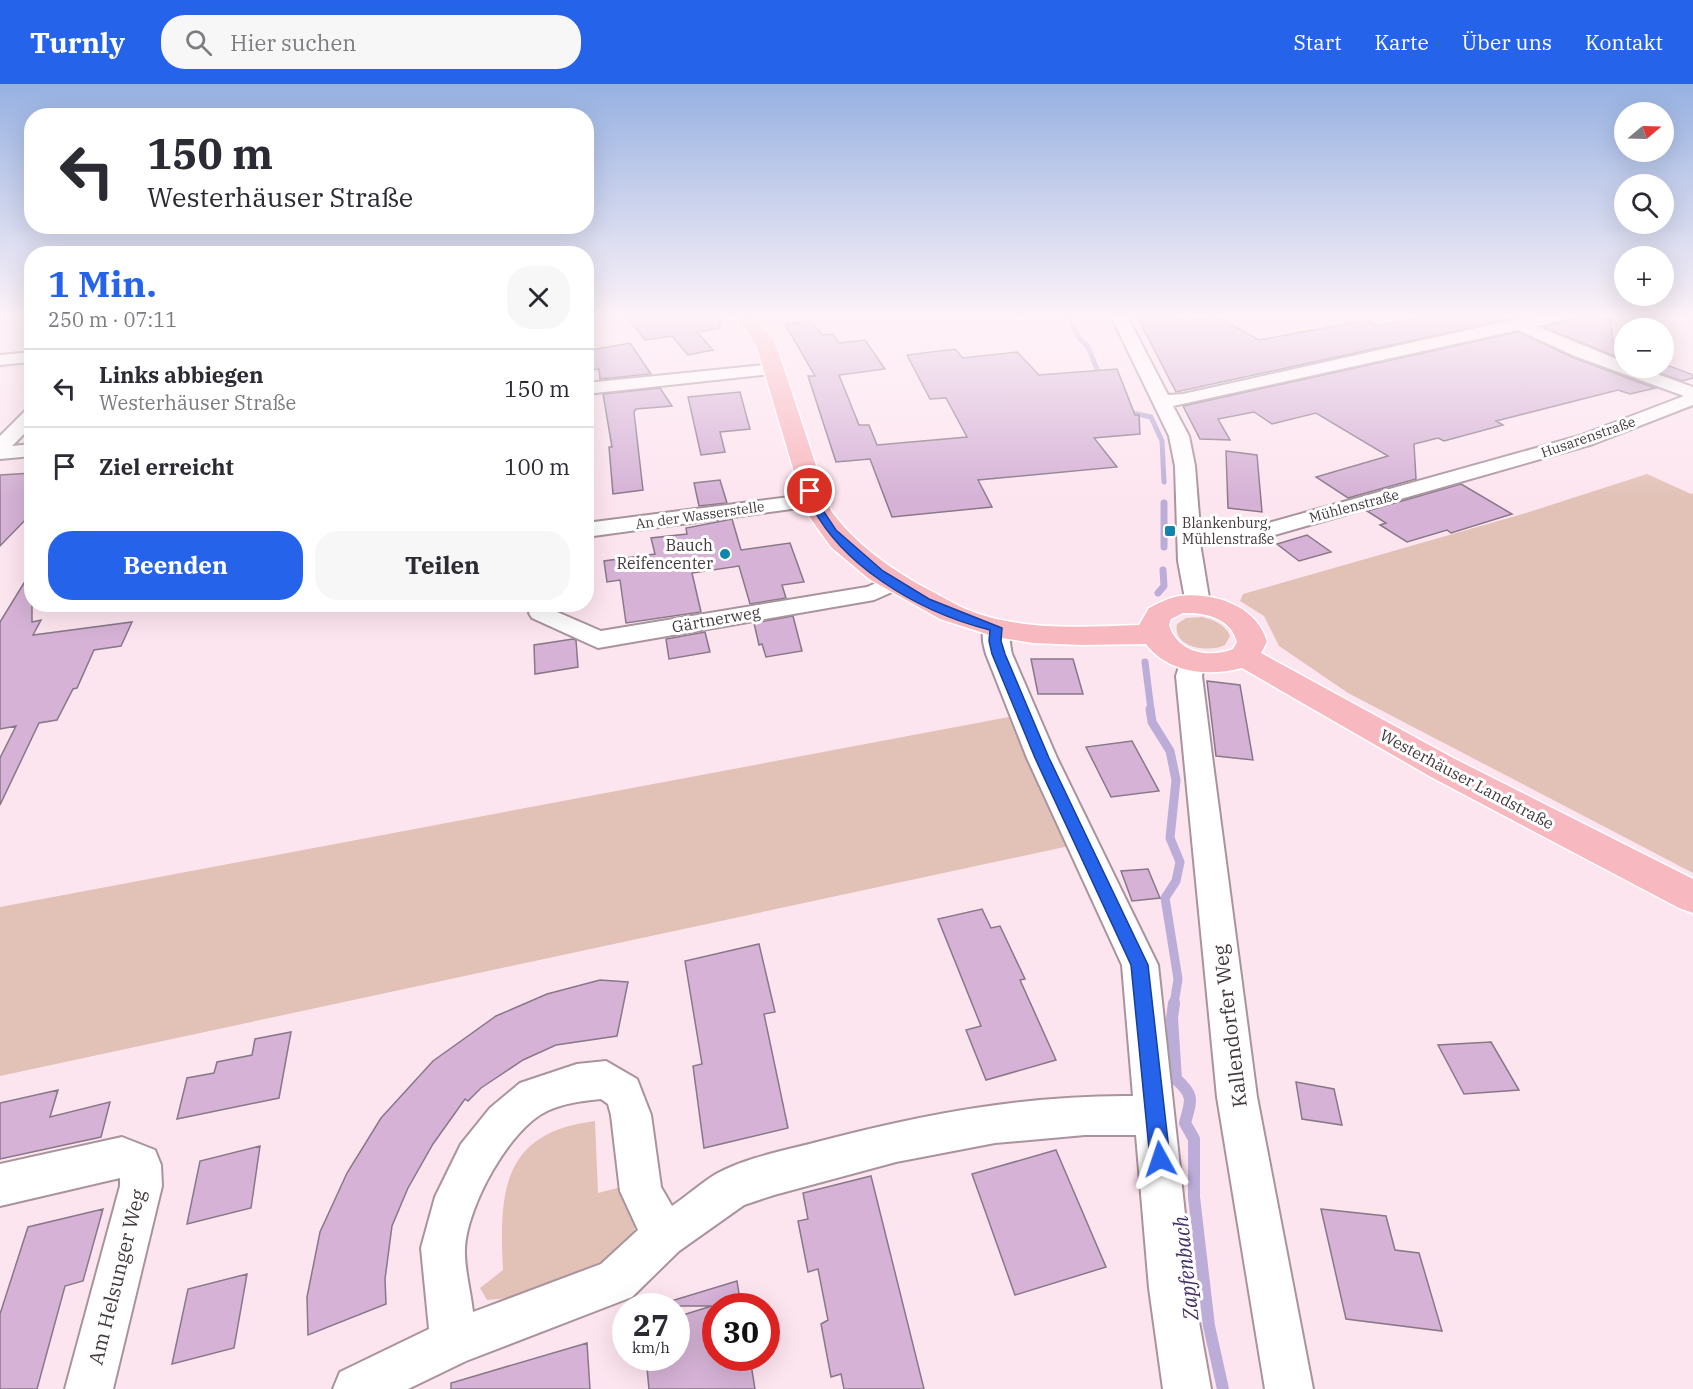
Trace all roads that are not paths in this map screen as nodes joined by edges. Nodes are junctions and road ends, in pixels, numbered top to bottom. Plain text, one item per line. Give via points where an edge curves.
1 (700, 377) edge
2 (776, 377) edge
3 (1151, 377) edge
4 (1288, 377) edge
5 (1649, 377) edge
6 (594, 388) edge
7 (1693, 393) edge
8 (1693, 399) edge
9 (1163, 401) junction
10 (24, 423) edge
11 (0, 447) edge
12 (24, 451) edge
13 (0, 453) edge
14 (1517, 461) joint
15 (813, 500) junction
16 (594, 529) edge
17 (1189, 535) junction
18 (893, 583) junction
19 (1198, 604) junction
20 (542, 613) dead end
21 (996, 628) junction
22 (1156, 634) junction
23 (1245, 656) junction
24 (1192, 660) junction
25 (1693, 897) edge
26 (1156, 1116) junction
27 (0, 1185) edge
28 (664, 1236) junction
29 (454, 1342) junction
30 (89, 1389) edge
31 (357, 1389) edge
32 (1187, 1389) edge
33 (1289, 1389) edge

1 - 6 street
2 - 15 main road
3 - 9 street
4 - 9 street
5 - 7 street
8 - 14 street, Husarenstraße via 1586,440
9 - 17 street via 1179,434
10 - 11 street
12 - 13 street
14 - 17 street, Mühlenstraße via 1263,531 1222,538
15 - 16 street, An der Wasserstelle
15 - 18 main road via 840,541
17 - 19 street
18 - 20 street, Gärtnerweg via 874,593 598,639
18 - 21 main road via 950,613
19 - 22 main road via 1163,611 1155,621
19 - 23 main road via 1224,611 1245,625 1252,642
21 - 22 main road via 1081,636
21 - 26 street via 999,654 1042,758 1140,965
22 - 24 main road via 1169,649
23 - 24 main road via 1221,664
23 - 25 main road, Westerhäuser Landstraße via 1443,768
24 - 33 street, Kallendorfer Weg via 1189,676 1197,756 1237,1097
26 - 28 street via 1085,1115 995,1123 896,1142 731,1189
26 - 32 street via 1171,1288
27 - 30 street, Am Helsunger Weg via 122,1157 140,1164 141,1186
28 - 29 street via 616,1281
28 - 29 street via 641,1191 631,1115 623,1092 606,1080 577,1083 534,1096 504,1122 475,1158 456,1197 443,1248
29 - 31 street

